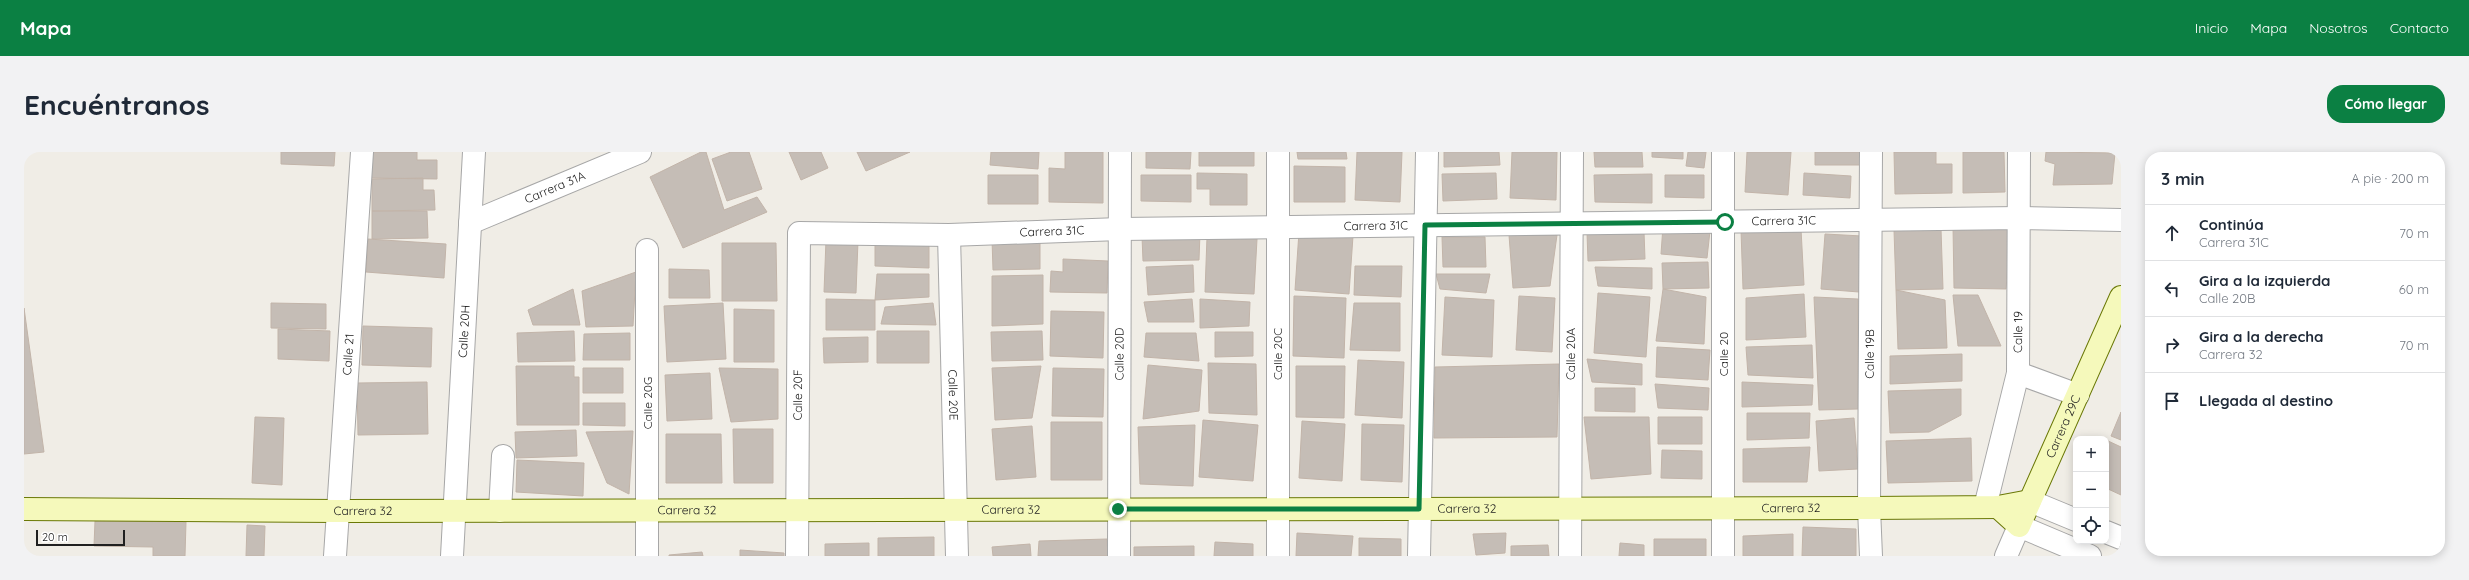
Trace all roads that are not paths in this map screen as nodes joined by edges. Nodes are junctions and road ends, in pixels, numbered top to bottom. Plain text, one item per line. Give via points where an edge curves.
1 (362, 152) edge
2 (474, 152) edge
3 (640, 152) edge
4 (1120, 152) edge
5 (1278, 152) edge
6 (1426, 152) edge
7 (1572, 152) edge
8 (1723, 152) edge
9 (1871, 152) edge
10 (2019, 152) edge
11 (2019, 218) junction
12 (1870, 220) junction
13 (2121, 220) edge
14 (1725, 222) junction
15 (470, 223) junction
16 (1571, 223) junction
17 (1425, 225) junction
18 (1278, 227) junction
19 (1120, 229) junction
20 (799, 233) joint
21 (950, 235) junction
22 (647, 250) dead end
23 (2121, 297) edge
24 (2018, 373) junction
25 (2078, 395) junction
26 (503, 456) dead end
27 (2030, 501) junction
28 (1992, 507) junction
29 (1570, 508) junction
30 (1723, 508) junction
31 (1869, 508) junction
32 (24, 509) edge
33 (1118, 509) junction
34 (1278, 509) junction
35 (1419, 509) junction
36 (648, 510) junction
37 (797, 510) junction
38 (956, 510) junction
39 (338, 511) junction
40 (454, 511) junction
41 (500, 511) junction
42 (2073, 519) edge
43 (2019, 526) junction
44 (2109, 533) edge
45 (2121, 538) edge
46 (335, 556) edge
47 (452, 556) edge
48 (647, 556) edge
49 (797, 556) edge
50 (957, 556) edge
51 (1119, 556) edge
52 (1278, 556) edge
53 (1419, 556) edge
54 (1570, 556) edge
55 (1724, 556) edge
56 (1871, 556) edge
57 (2006, 556) edge
58 (2090, 556) edge

1 - 39 street, Calle 21
2 - 15 street, Calle 20H
3 - 15 street, Carrera 31A
4 - 19 street, Calle 20D
5 - 18 street, Calle 20C
6 - 17 street
7 - 16 street, Calle 20A
8 - 14 street, Calle 20
9 - 12 street, Calle 19B
10 - 11 street, Calle 19
11 - 12 street, Carrera 31C
11 - 13 street, Carrera 31C
11 - 24 street, Calle 19
12 - 14 street, Carrera 31C
12 - 31 street, Calle 19B
14 - 16 street, Carrera 31C
14 - 30 street, Calle 20
15 - 40 street, Calle 20H
16 - 17 street, Carrera 31C
16 - 29 street, Calle 20A
17 - 18 street, Carrera 31C
17 - 35 street
18 - 19 street, Carrera 31C
18 - 34 street, Calle 20C
19 - 21 street, Carrera 31C
19 - 33 street, Calle 20D
20 - 21 street, Carrera 31C
20 - 37 street, Calle 20F
21 - 38 street, Calle 20E
22 - 36 street, Calle 20G
23 - 25 street, Carrera 29C
24 - 25 street
24 - 28 street, Calle 19
25 - 27 street, Carrera 29C
26 - 41 street
27 - 28 street, Carrera 32
27 - 42 street
27 - 43 street, Carrera 29C
28 - 31 street, Carrera 32
28 - 43 street
29 - 30 street, Carrera 32
29 - 35 street, Carrera 32
29 - 54 street, Calle 20A
30 - 31 street, Carrera 32
30 - 55 street, Calle 20
31 - 56 street, Calle 19B
32 - 39 street, Carrera 32
33 - 34 street, Carrera 32
33 - 38 street, Carrera 32
33 - 51 street, Calle 20D
34 - 35 street, Carrera 32
34 - 52 street, Calle 20C
35 - 53 street
36 - 37 street, Carrera 32
36 - 41 street, Carrera 32
36 - 48 street, Calle 20G
37 - 38 street, Carrera 32
37 - 49 street, Calle 20F
38 - 50 street, Calle 20E
39 - 40 street, Carrera 32
39 - 46 street, Calle 21
40 - 41 street, Carrera 32
40 - 47 street, Calle 20H
43 - 57 street, Carrera 29C
43 - 58 street
44 - 45 street

